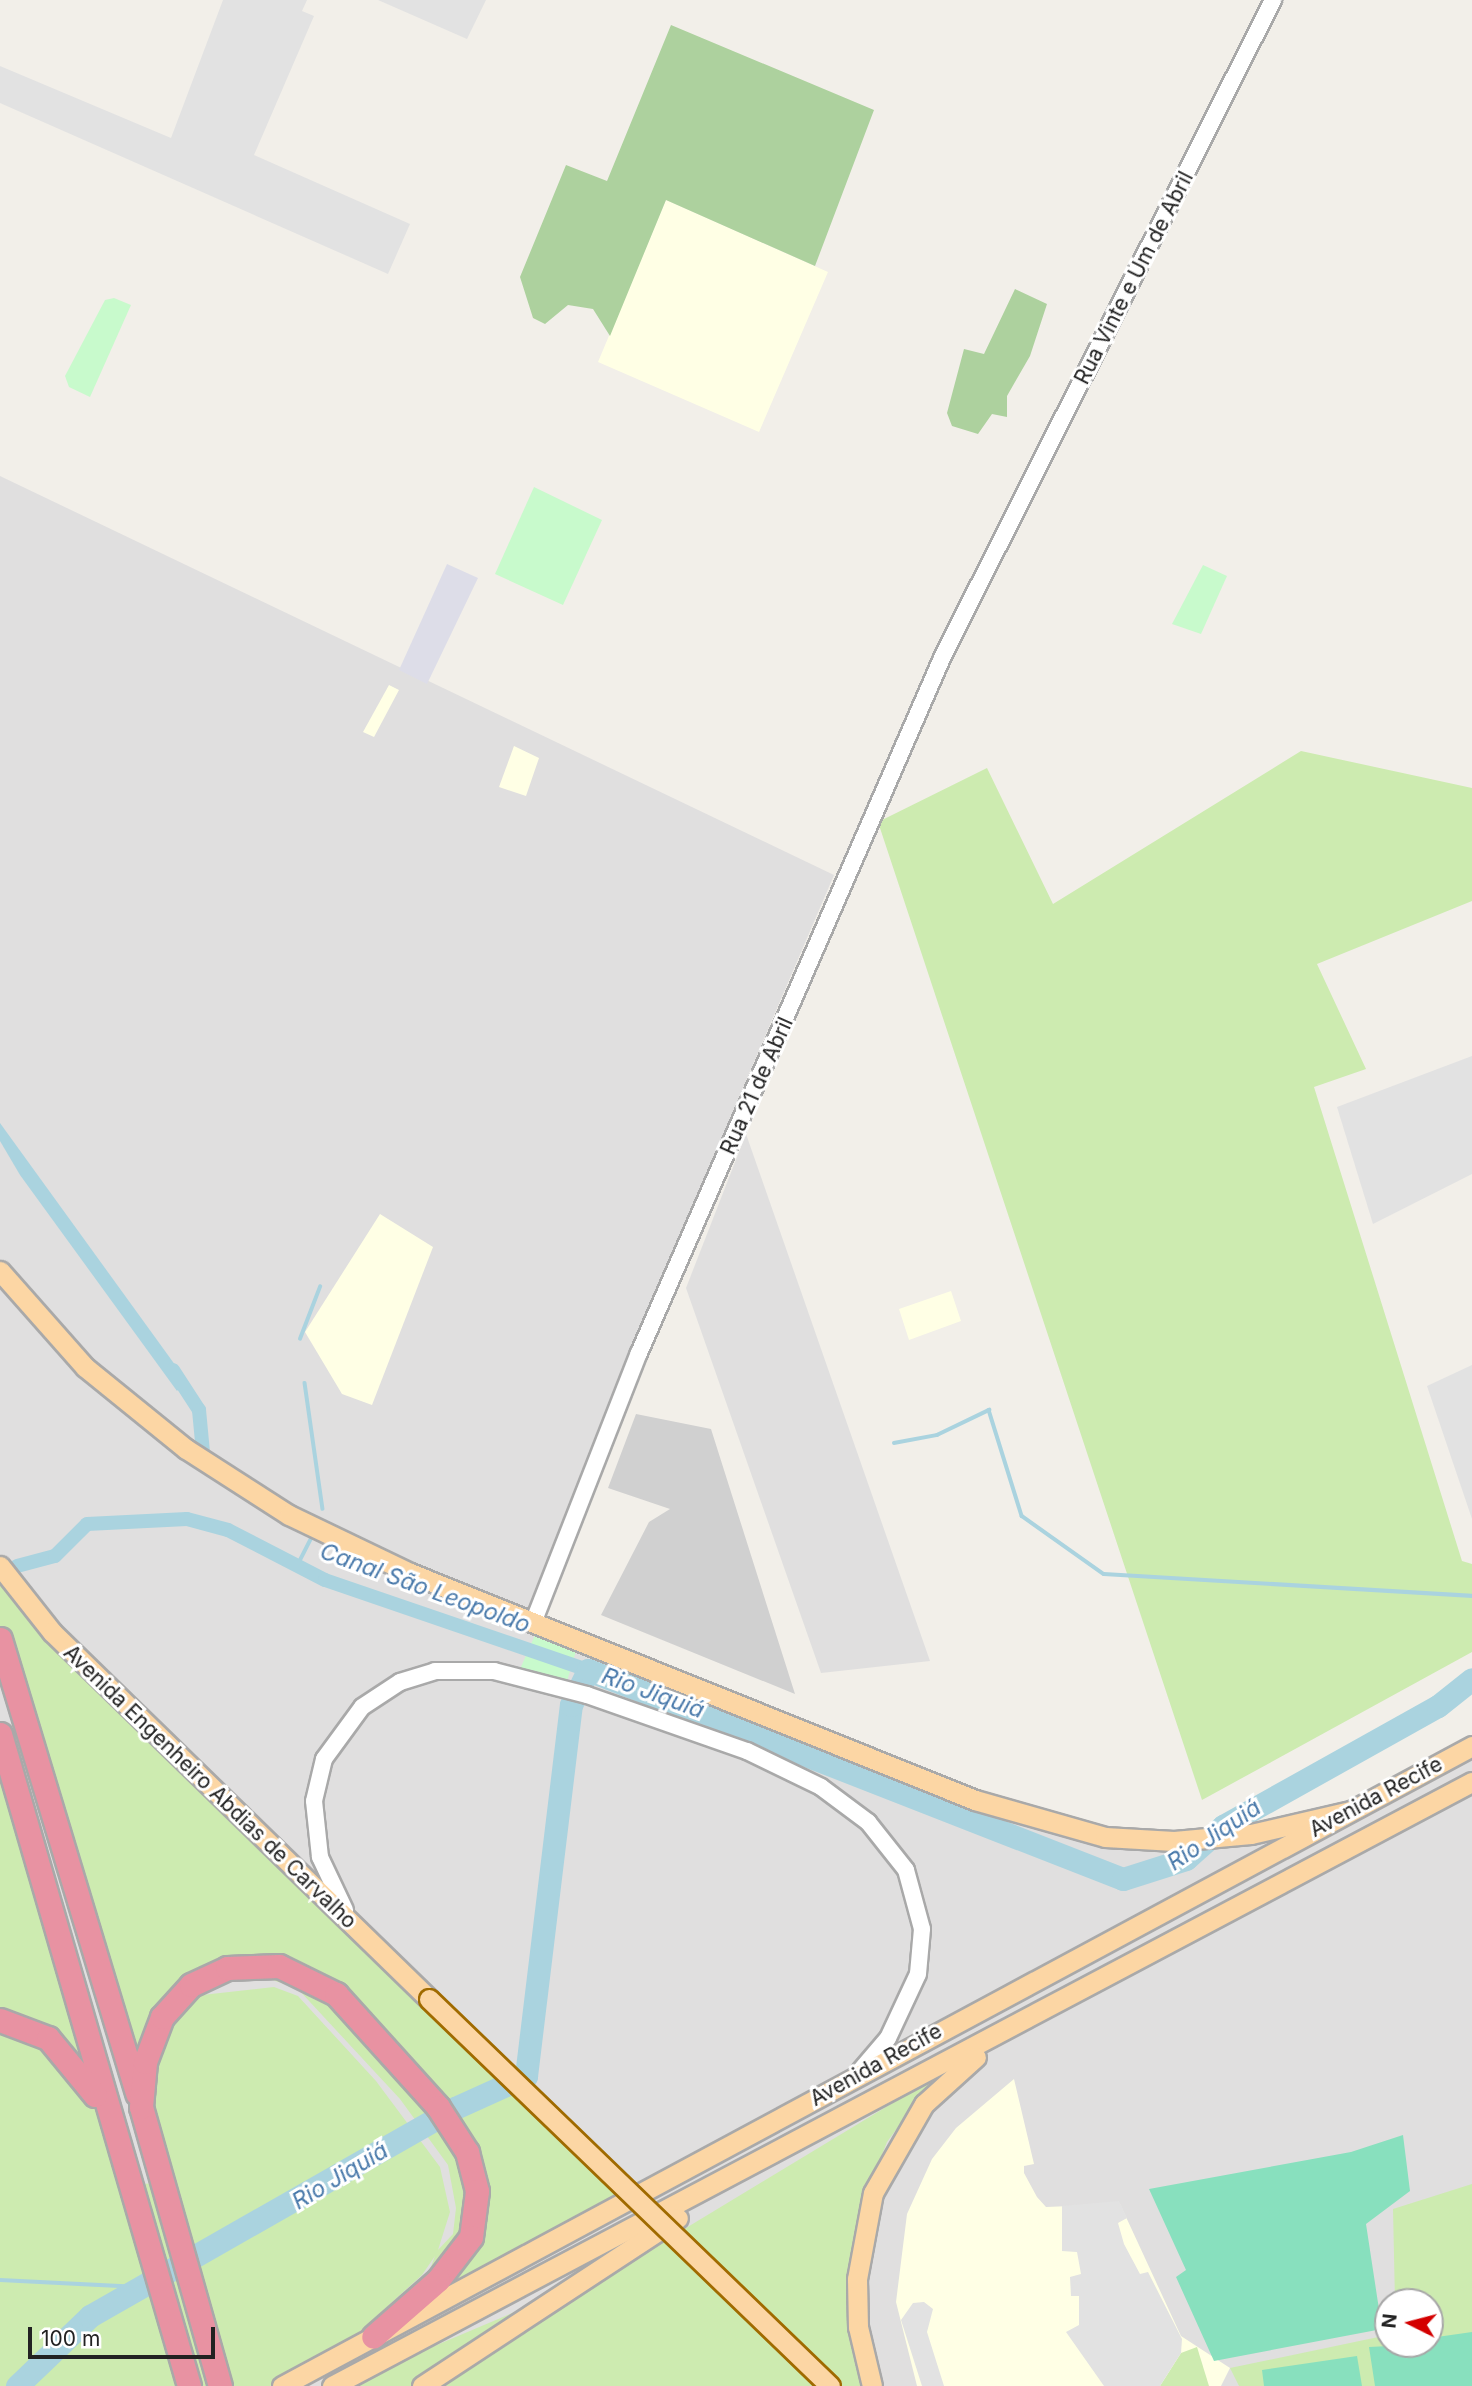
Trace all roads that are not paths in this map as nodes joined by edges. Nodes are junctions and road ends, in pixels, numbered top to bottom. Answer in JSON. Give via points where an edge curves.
{"nodes":[{"id":1,"x":1273,"y":0,"type":"edge"},
{"id":2,"x":993,"y":554,"type":"joint"},
{"id":3,"x":0,"y":1271,"type":"edge"},
{"id":4,"x":0,"y":1566,"type":"edge"},
{"id":5,"x":533,"y":1623,"type":"junction"},
{"id":6,"x":0,"y":1639,"type":"edge"},
{"id":7,"x":0,"y":1734,"type":"edge"},
{"id":8,"x":1472,"y":1746,"type":"edge"},
{"id":9,"x":1472,"y":1782,"type":"edge"},
{"id":10,"x":1350,"y":1811,"type":"junction"},
{"id":11,"x":358,"y":1932,"type":"junction"},
{"id":12,"x":0,"y":2020,"type":"edge"},
{"id":13,"x":1012,"y":2030,"type":"junction"},
{"id":14,"x":855,"y":2077,"type":"junction"},
{"id":15,"x":900,"y":2087,"type":"junction"},
{"id":16,"x":141,"y":2107,"type":"junction"},
{"id":17,"x":120,"y":2150,"type":"junction"},
{"id":18,"x":373,"y":2337,"type":"junction"},
{"id":19,"x":189,"y":2386,"type":"edge"},
{"id":20,"x":220,"y":2386,"type":"edge"},
{"id":21,"x":282,"y":2386,"type":"edge"},
{"id":22,"x":331,"y":2386,"type":"edge"},
{"id":23,"x":422,"y":2386,"type":"edge"},
{"id":24,"x":830,"y":2386,"type":"edge"},
{"id":25,"x":872,"y":2386,"type":"edge"}],
"edges":[{"from":1,"to":2,"type":"street","name":"Rua Vinte e Um de Abril"},
{"from":2,"to":5,"type":"street","name":"Rua 21 de Abril","via":[[895,761],[639,1353]]},
{"from":3,"to":5,"type":"main road","via":[[85,1367],[193,1454],[289,1515]]},
{"from":4,"to":11,"type":"main road","name":"Avenida Engenheiro Abdias de Carvalho","via":[[52,1632]]},
{"from":5,"to":10,"type":"main road","via":[[975,1800],[1094,1835],[1209,1840]]},
{"from":6,"to":16,"type":"highway"},
{"from":7,"to":17,"type":"highway"},
{"from":8,"to":10,"type":"main road","name":"Avenida Recife"},
{"from":9,"to":13,"type":"main road","name":"Avenida Recife"},
{"from":10,"to":14,"type":"main road","name":"Avenida Recife"},
{"from":11,"to":14,"type":"street","via":[[327,1879],[313,1815],[324,1759],[346,1723],[400,1682],[435,1671],[494,1671],[575,1692],[747,1751],[812,1783],[868,1822],[906,1870],[922,1929],[918,1974],[888,2038]]},
{"from":11,"to":24,"type":"main road","name":"Avenida Engenheiro Abdias de Carvalho","bridge":true},
{"from":12,"to":17,"type":"highway","via":[[36,2032],[66,2054],[92,2089]]},
{"from":13,"to":15,"type":"main road","name":"Avenida Recife"},
{"from":13,"to":25,"type":"main road","via":[[936,2091],[882,2167],[858,2268],[858,2328]]},
{"from":14,"to":18,"type":"main road","name":"Avenida Recife"},
{"from":15,"to":22,"type":"main road","name":"Avenida Recife"},
{"from":15,"to":23,"type":"main road","via":[[533,2307]]},
{"from":16,"to":18,"type":"highway","via":[[145,2062],[162,2017],[191,1985],[241,1965],[279,1966],[336,1994],[402,2064],[467,2152],[477,2191],[471,2237],[438,2280]]},
{"from":16,"to":20,"type":"highway"},
{"from":17,"to":19,"type":"highway"},
{"from":18,"to":21,"type":"main road","name":"Avenida Recife"}]}
